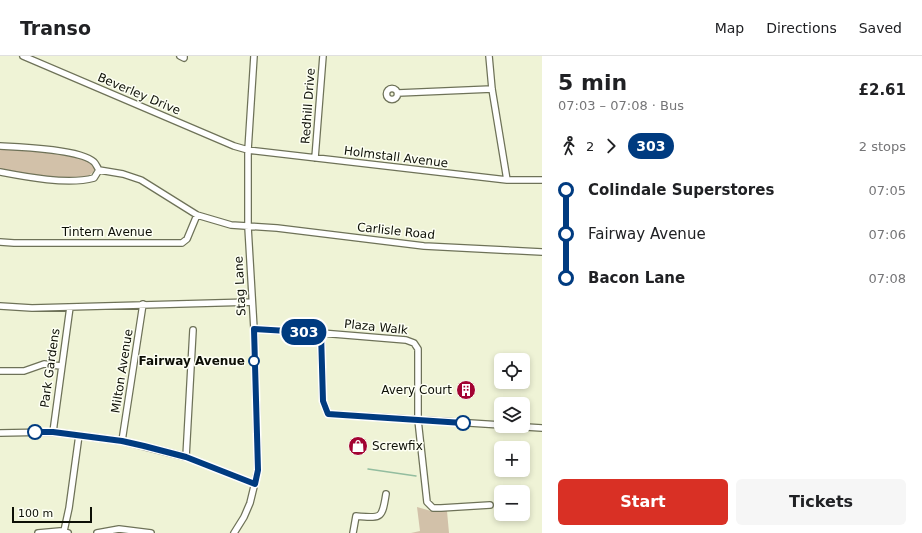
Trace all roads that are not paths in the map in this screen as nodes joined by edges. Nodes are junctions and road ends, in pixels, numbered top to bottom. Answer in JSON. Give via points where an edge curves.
{"nodes":[{"id":1,"x":23,"y":56,"type":"edge"},
{"id":2,"x":180,"y":56,"type":"edge"},
{"id":3,"x":184,"y":56,"type":"edge"},
{"id":4,"x":254,"y":56,"type":"edge"},
{"id":5,"x":323,"y":56,"type":"edge"},
{"id":6,"x":489,"y":56,"type":"edge"},
{"id":7,"x":492,"y":89,"type":"junction"},
{"id":8,"x":398,"y":94,"type":"dead end"},
{"id":9,"x":0,"y":146,"type":"edge"},
{"id":10,"x":248,"y":150,"type":"junction"},
{"id":11,"x":315,"y":158,"type":"junction"},
{"id":12,"x":99,"y":170,"type":"junction"},
{"id":13,"x":0,"y":172,"type":"edge"},
{"id":14,"x":507,"y":180,"type":"junction"},
{"id":15,"x":542,"y":180,"type":"edge"},
{"id":16,"x":197,"y":215,"type":"junction"},
{"id":17,"x":248,"y":227,"type":"junction"},
{"id":18,"x":0,"y":242,"type":"edge"},
{"id":19,"x":542,"y":252,"type":"edge"},
{"id":20,"x":252,"y":302,"type":"junction"},
{"id":21,"x":143,"y":304,"type":"junction"},
{"id":22,"x":0,"y":306,"type":"edge"},
{"id":23,"x":70,"y":307,"type":"junction"},
{"id":24,"x":254,"y":329,"type":"junction"},
{"id":25,"x":193,"y":330,"type":"dead end"},
{"id":26,"x":321,"y":333,"type":"junction"},
{"id":27,"x":61,"y":366,"type":"junction"},
{"id":28,"x":0,"y":371,"type":"edge"},
{"id":29,"x":418,"y":420,"type":"junction"},
{"id":30,"x":494,"y":425,"type":"edge"},
{"id":31,"x":530,"y":427,"type":"edge"},
{"id":32,"x":542,"y":428,"type":"edge"},
{"id":33,"x":53,"y":432,"type":"junction"},
{"id":34,"x":0,"y":433,"type":"edge"},
{"id":35,"x":79,"y":435,"type":"junction"},
{"id":36,"x":122,"y":441,"type":"junction"},
{"id":37,"x":186,"y":457,"type":"junction"},
{"id":38,"x":255,"y":484,"type":"junction"},
{"id":39,"x":386,"y":494,"type":"dead end"},
{"id":40,"x":490,"y":505,"type":"dead end"},
{"id":41,"x":66,"y":532,"type":"edge"},
{"id":42,"x":38,"y":533,"type":"edge"},
{"id":43,"x":97,"y":533,"type":"edge"},
{"id":44,"x":151,"y":533,"type":"edge"},
{"id":45,"x":234,"y":533,"type":"edge"},
{"id":46,"x":353,"y":533,"type":"edge"}],
"edges":[{"from":1,"to":10,"type":"street","name":"Beverley Drive"},
{"from":2,"to":3,"type":"street"},
{"from":4,"to":10,"type":"street","name":"Stag Lane"},
{"from":5,"to":11,"type":"street","name":"Redhill Drive"},
{"from":6,"to":7,"type":"street"},
{"from":7,"to":8,"type":"street"},
{"from":7,"to":14,"type":"street"},
{"from":9,"to":12,"type":"street","via":[[61,151],[82,156],[94,162]]},
{"from":10,"to":11,"type":"street","name":"Holmstall Avenue"},
{"from":10,"to":17,"type":"street","name":"Stag Lane"},
{"from":11,"to":14,"type":"street","name":"Holmstall Avenue"},
{"from":12,"to":13,"type":"street","via":[[94,178],[86,180],[53,180]]},
{"from":12,"to":16,"type":"street","name":"Carlisle Road","via":[[141,180]]},
{"from":14,"to":15,"type":"street","name":"Holmstall Avenue"},
{"from":16,"to":17,"type":"street","name":"Carlisle Road"},
{"from":16,"to":18,"type":"street","name":"Tintern Avenue","via":[[187,239],[182,243]]},
{"from":17,"to":19,"type":"street","name":"Carlisle Road","via":[[277,228],[424,246]]},
{"from":17,"to":20,"type":"street","name":"Stag Lane"},
{"from":20,"to":21,"type":"street"},
{"from":20,"to":24,"type":"street","name":"Stag Lane"},
{"from":21,"to":23,"type":"street"},
{"from":21,"to":36,"type":"street","name":"Milton Avenue"},
{"from":22,"to":23,"type":"street"},
{"from":23,"to":27,"type":"street","name":"Park Gardens"},
{"from":24,"to":26,"type":"street","name":"Plaza Walk"},
{"from":24,"to":38,"type":"street","name":"Stag Lane","via":[[258,470]]},
{"from":25,"to":37,"type":"street"},
{"from":26,"to":29,"type":"street","name":"Plaza Walk","via":[[406,340],[416,345]]},
{"from":26,"to":29,"type":"street","via":[[323,401],[328,414]]},
{"from":27,"to":28,"type":"street","via":[[44,364],[24,372]]},
{"from":27,"to":33,"type":"street","name":"Park Gardens"},
{"from":29,"to":30,"type":"street"},
{"from":29,"to":40,"type":"street","name":"Plaza Walk","via":[[426,502],[433,508]]},
{"from":31,"to":32,"type":"street"},
{"from":33,"to":34,"type":"street"},
{"from":33,"to":35,"type":"street"},
{"from":35,"to":36,"type":"street"},
{"from":35,"to":41,"type":"street"},
{"from":36,"to":37,"type":"street"},
{"from":37,"to":38,"type":"street"},
{"from":38,"to":45,"type":"street","name":"Stag Lane","via":[[250,503]]},
{"from":39,"to":46,"type":"street","via":[[383,512],[373,517],[356,516]]},
{"from":41,"to":42,"type":"street"},
{"from":43,"to":44,"type":"street","via":[[119,529]]}]}
